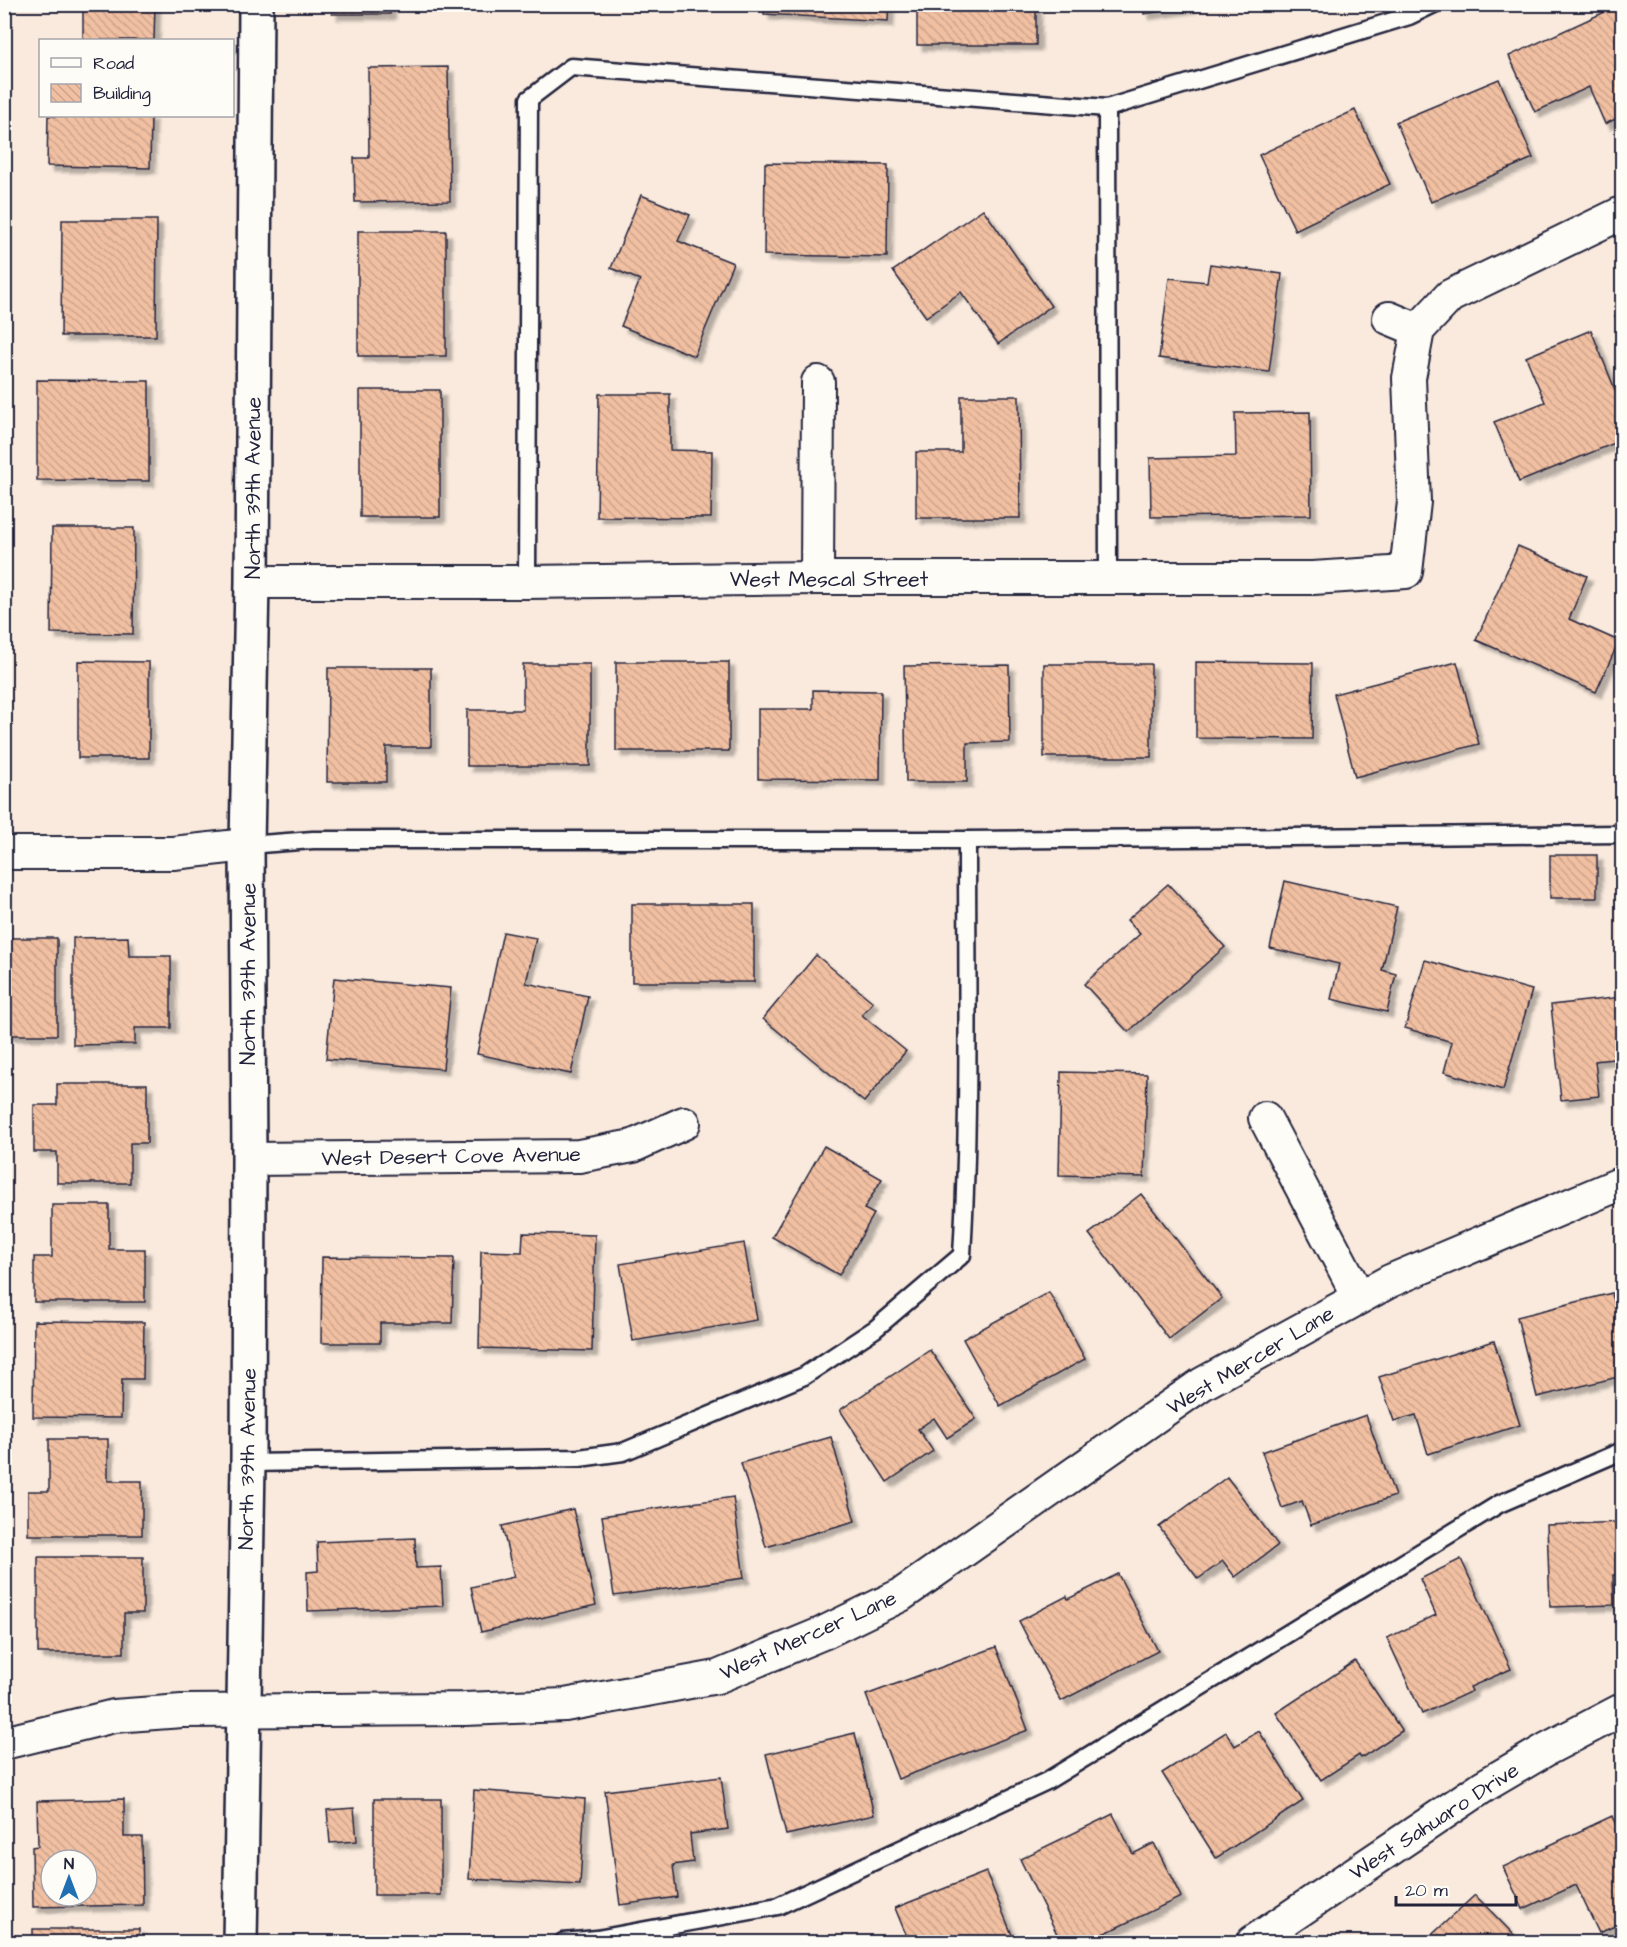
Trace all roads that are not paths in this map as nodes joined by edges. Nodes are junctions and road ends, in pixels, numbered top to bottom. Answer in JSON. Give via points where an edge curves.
{"nodes":[{"id":1,"x":256,"y":4,"type":"edge"},
{"id":2,"x":1434,"y":4,"type":"edge"},
{"id":3,"x":1107,"y":108,"type":"junction"},
{"id":4,"x":1623,"y":213,"type":"edge"},
{"id":5,"x":1389,"y":318,"type":"dead end"},
{"id":6,"x":1418,"y":330,"type":"junction"},
{"id":7,"x":819,"y":382,"type":"dead end"},
{"id":8,"x":817,"y":578,"type":"junction"},
{"id":9,"x":1108,"y":578,"type":"junction"},
{"id":10,"x":252,"y":582,"type":"junction"},
{"id":11,"x":527,"y":582,"type":"junction"},
{"id":12,"x":1623,"y":834,"type":"edge"},
{"id":13,"x":967,"y":840,"type":"junction"},
{"id":14,"x":247,"y":845,"type":"junction"},
{"id":15,"x":4,"y":853,"type":"edge"},
{"id":16,"x":1266,"y":1119,"type":"dead end"},
{"id":17,"x":684,"y":1123,"type":"dead end"},
{"id":18,"x":249,"y":1158,"type":"junction"},
{"id":19,"x":1623,"y":1183,"type":"edge"},
{"id":20,"x":1359,"y":1296,"type":"junction"},
{"id":21,"x":1623,"y":1451,"type":"edge"},
{"id":22,"x":248,"y":1463,"type":"junction"},
{"id":23,"x":244,"y":1710,"type":"junction"},
{"id":24,"x":1623,"y":1710,"type":"edge"},
{"id":25,"x":4,"y":1743,"type":"edge"},
{"id":26,"x":240,"y":1942,"type":"edge"},
{"id":27,"x":564,"y":1942,"type":"edge"},
{"id":28,"x":1253,"y":1942,"type":"edge"}],
"edges":[{"from":1,"to":10,"type":"street","name":"North 39th Avenue"},
{"from":2,"to":3,"type":"lane","via":[[1409,16]]},
{"from":3,"to":9,"type":"lane"},
{"from":3,"to":11,"type":"lane","via":[[571,67],[529,99]]},
{"from":4,"to":6,"type":"street","via":[[1450,296]]},
{"from":5,"to":6,"type":"street"},
{"from":6,"to":9,"type":"street","name":"West Mescal Street","via":[[1409,378],[1414,502],[1406,572],[1313,578]]},
{"from":7,"to":8,"type":"street"},
{"from":8,"to":9,"type":"street","name":"West Mescal Street"},
{"from":8,"to":11,"type":"street","name":"West Mescal Street"},
{"from":10,"to":11,"type":"street","name":"West Mescal Street"},
{"from":10,"to":14,"type":"street","name":"North 39th Avenue"},
{"from":12,"to":13,"type":"lane"},
{"from":13,"to":14,"type":"lane","via":[[314,840]]},
{"from":13,"to":22,"type":"lane","via":[[968,1098],[962,1254],[875,1329],[804,1376],[623,1452],[579,1458]]},
{"from":14,"to":15,"type":"street","via":[[173,853]]},
{"from":14,"to":18,"type":"street","name":"North 39th Avenue"},
{"from":16,"to":20,"type":"street","name":"West Mercer Lane"},
{"from":17,"to":18,"type":"street","name":"West Desert Cove Avenue","via":[[633,1146],[579,1156]]},
{"from":18,"to":22,"type":"street","name":"North 39th Avenue"},
{"from":19,"to":20,"type":"street","name":"West Mercer Lane"},
{"from":20,"to":23,"type":"street","name":"West Mercer Lane","via":[[1202,1384],[900,1595],[823,1633],[717,1677],[565,1705]]},
{"from":21,"to":27,"type":"lane","via":[[1499,1504],[1047,1781],[778,1906]]},
{"from":22,"to":23,"type":"street","name":"North 39th Avenue"},
{"from":23,"to":25,"type":"street","name":"West Mercer Lane","via":[[114,1716]]},
{"from":23,"to":26,"type":"street","name":"North 39th Avenue"},
{"from":24,"to":28,"type":"street","name":"West Sahuaro Drive","via":[[1484,1786]]}]}
